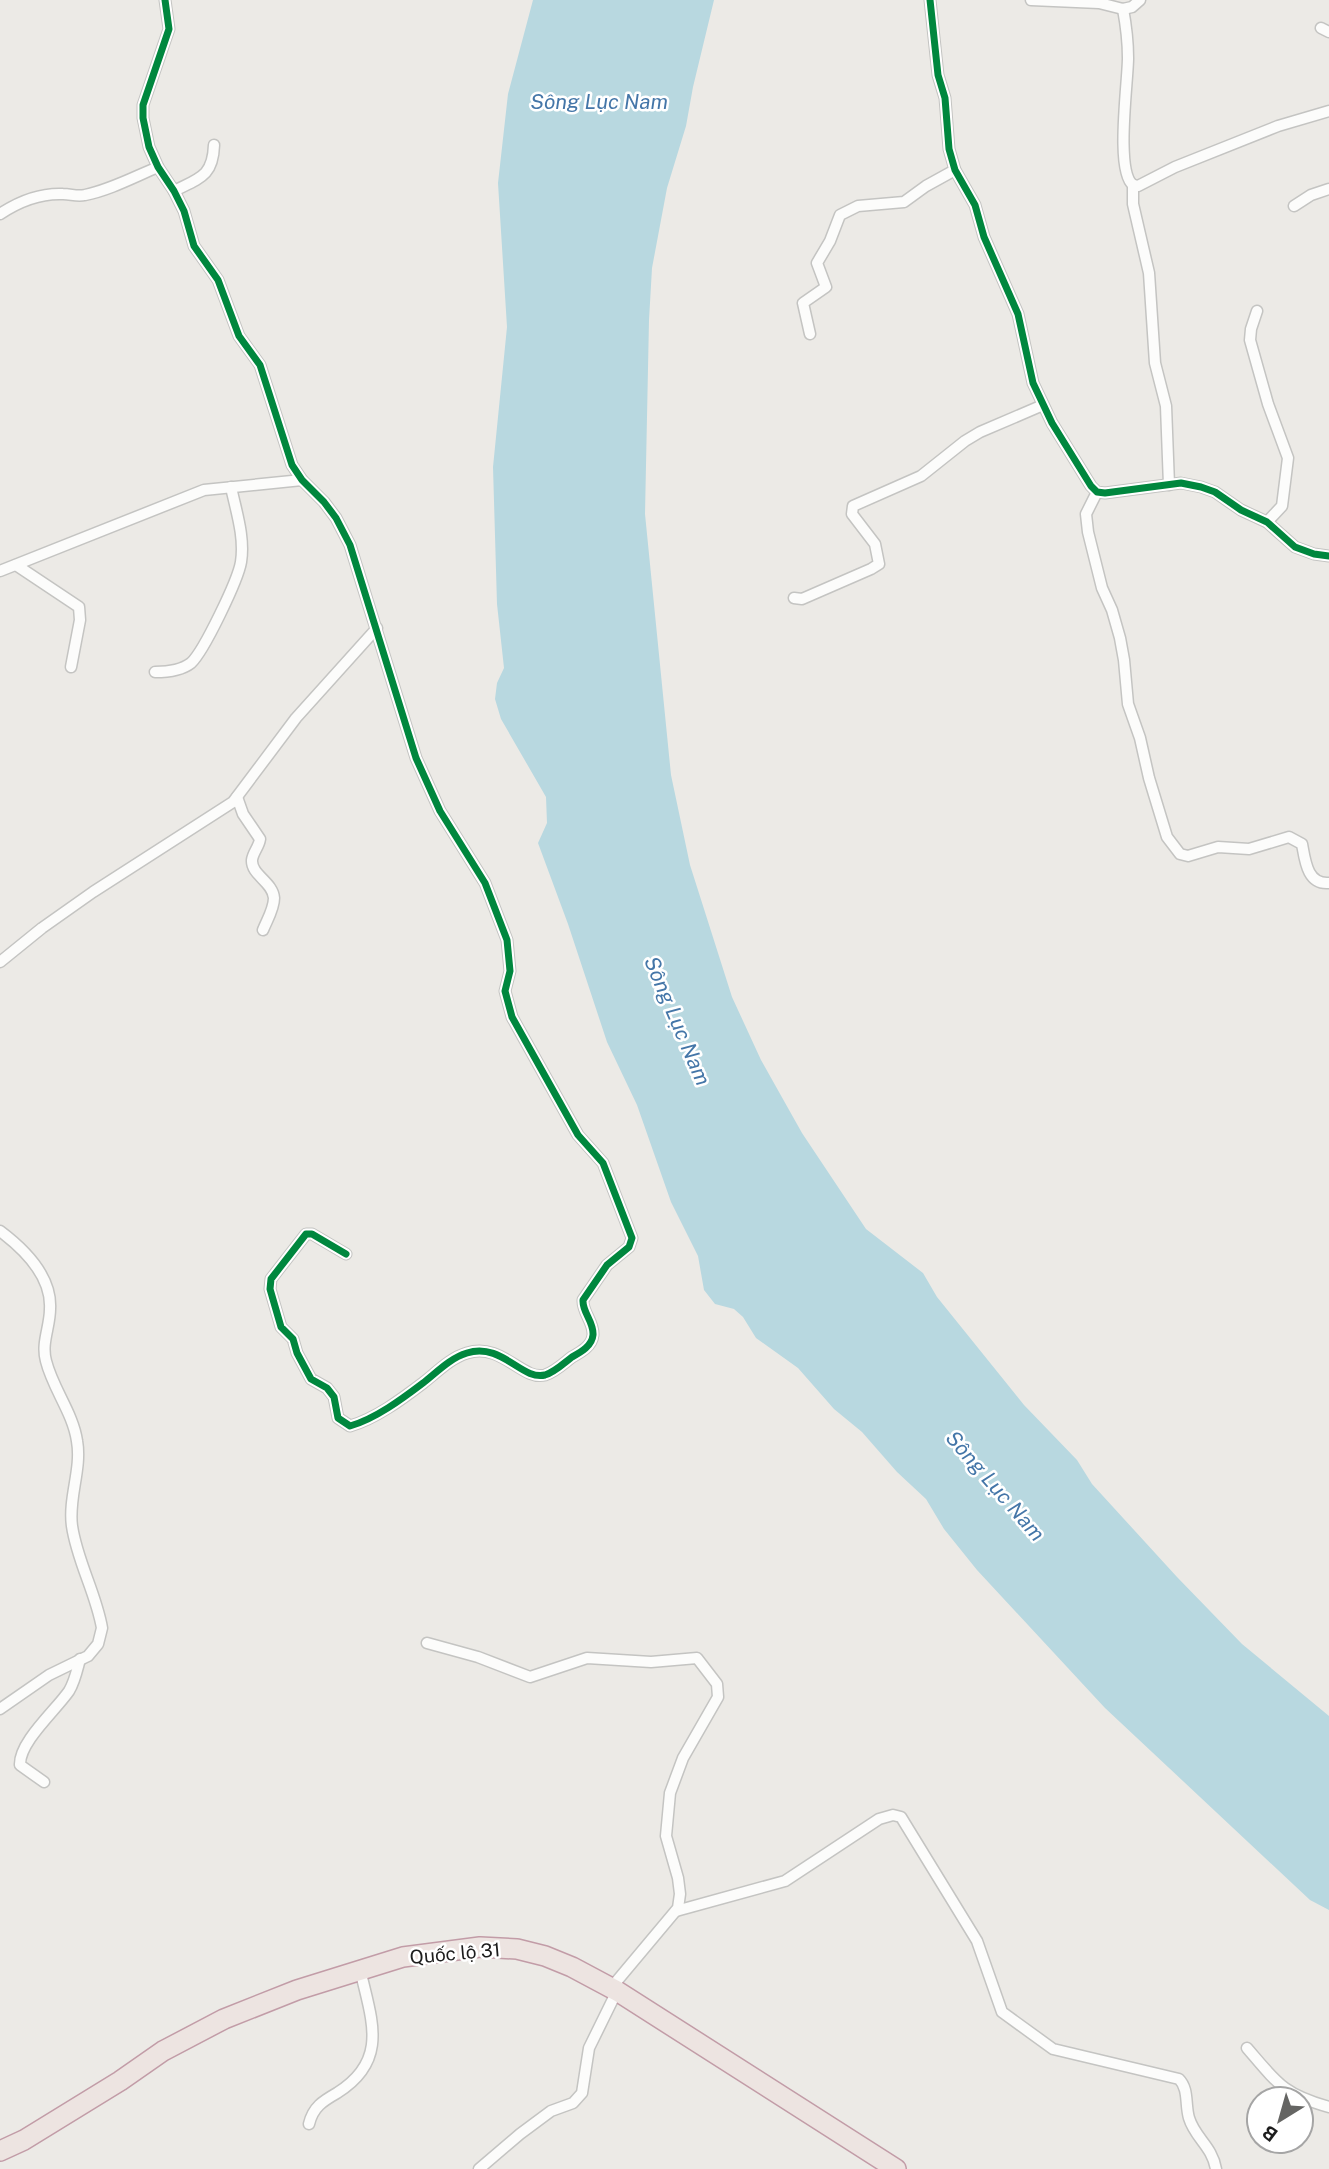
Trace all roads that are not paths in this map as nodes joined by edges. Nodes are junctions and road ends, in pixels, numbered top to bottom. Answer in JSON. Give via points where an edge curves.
{"nodes":[{"id":1,"x":164,"y":0,"type":"edge"},
{"id":2,"x":930,"y":0,"type":"edge"},
{"id":3,"x":1031,"y":0,"type":"edge"},
{"id":4,"x":1140,"y":0,"type":"edge"},
{"id":5,"x":1123,"y":9,"type":"junction"},
{"id":6,"x":1329,"y":111,"type":"edge"},
{"id":7,"x":214,"y":145,"type":"dead end"},
{"id":8,"x":158,"y":167,"type":"junction"},
{"id":9,"x":955,"y":170,"type":"junction"},
{"id":10,"x":1133,"y":185,"type":"junction"},
{"id":11,"x":1329,"y":189,"type":"edge"},
{"id":12,"x":174,"y":191,"type":"junction"},
{"id":13,"x":1294,"y":206,"type":"dead end"},
{"id":14,"x":0,"y":214,"type":"edge"},
{"id":15,"x":1257,"y":311,"type":"dead end"},
{"id":16,"x":810,"y":334,"type":"dead end"},
{"id":17,"x":1043,"y":405,"type":"junction"},
{"id":18,"x":302,"y":480,"type":"junction"},
{"id":19,"x":1169,"y":485,"type":"junction"},
{"id":20,"x":231,"y":487,"type":"junction"},
{"id":21,"x":1097,"y":492,"type":"junction"},
{"id":22,"x":1267,"y":522,"type":"junction"},
{"id":23,"x":1329,"y":556,"type":"edge"},
{"id":24,"x":16,"y":565,"type":"junction"},
{"id":25,"x":0,"y":571,"type":"edge"},
{"id":26,"x":794,"y":598,"type":"dead end"},
{"id":27,"x":377,"y":628,"type":"junction"},
{"id":28,"x":71,"y":667,"type":"dead end"},
{"id":29,"x":155,"y":672,"type":"dead end"},
{"id":30,"x":237,"y":797,"type":"junction"},
{"id":31,"x":1329,"y":883,"type":"edge"},
{"id":32,"x":263,"y":930,"type":"dead end"},
{"id":33,"x":0,"y":962,"type":"edge"},
{"id":34,"x":0,"y":1231,"type":"edge"},
{"id":35,"x":346,"y":1254,"type":"dead end"},
{"id":36,"x":427,"y":1643,"type":"dead end"},
{"id":37,"x":80,"y":1659,"type":"junction"},
{"id":38,"x":0,"y":1709,"type":"edge"},
{"id":39,"x":44,"y":1782,"type":"dead end"},
{"id":40,"x":676,"y":1911,"type":"junction"},
{"id":41,"x":360,"y":1969,"type":"junction"},
{"id":42,"x":614,"y":1990,"type":"junction"},
{"id":43,"x":1247,"y":2048,"type":"dead end"},
{"id":44,"x":1329,"y":2107,"type":"edge"},
{"id":45,"x":309,"y":2124,"type":"dead end"},
{"id":46,"x":0,"y":2151,"type":"edge"},
{"id":47,"x":885,"y":2166,"type":"edge"},
{"id":48,"x":479,"y":2169,"type":"edge"},
{"id":49,"x":1216,"y":2169,"type":"edge"}],
"edges":[{"from":1,"to":8,"type":"street","via":[[169,29],[142,118]]},
{"from":2,"to":9,"type":"street"},
{"from":3,"to":5,"type":"street","via":[[1099,3]]},
{"from":4,"to":5,"type":"street"},
{"from":5,"to":10,"type":"street","via":[[1128,57],[1123,153],[1125,173]]},
{"from":6,"to":10,"type":"street"},
{"from":7,"to":12,"type":"street","via":[[214,160],[204,176]]},
{"from":8,"to":12,"type":"street"},
{"from":8,"to":14,"type":"street","via":[[110,188],[77,197],[32,198]]},
{"from":9,"to":16,"type":"street","via":[[904,202],[858,206],[840,215],[817,263],[827,287],[803,303]]},
{"from":9,"to":17,"type":"street","via":[[975,205],[1018,314],[1033,383]]},
{"from":10,"to":19,"type":"street","via":[[1149,273],[1155,363],[1166,406]]},
{"from":11,"to":13,"type":"street"},
{"from":12,"to":18,"type":"street","via":[[194,246],[218,280],[239,336],[260,365],[292,465]]},
{"from":15,"to":22,"type":"street","via":[[1250,340],[1289,458],[1282,506]]},
{"from":17,"to":21,"type":"street"},
{"from":17,"to":26,"type":"street","via":[[965,441],[921,476],[853,506],[852,514],[875,544],[879,564],[802,599]]},
{"from":18,"to":20,"type":"street"},
{"from":18,"to":27,"type":"street","via":[[324,502],[346,537]]},
{"from":19,"to":21,"type":"street"},
{"from":19,"to":22,"type":"street","via":[[1208,489]]},
{"from":20,"to":24,"type":"street","via":[[188,495]]},
{"from":20,"to":29,"type":"street","via":[[242,552],[235,583],[193,661]]},
{"from":21,"to":31,"type":"street","via":[[1087,509],[1088,532],[1120,638],[1128,704],[1172,844],[1188,856],[1219,847],[1249,849],[1289,837],[1302,844],[1312,877]]},
{"from":22,"to":23,"type":"street","via":[[1295,547]]},
{"from":24,"to":25,"type":"street"},
{"from":24,"to":28,"type":"street","via":[[79,607]]},
{"from":27,"to":30,"type":"street","via":[[296,718]]},
{"from":27,"to":35,"type":"street","via":[[416,758],[440,811],[485,883],[507,940],[510,971],[505,991],[512,1017],[578,1135],[603,1163],[632,1242],[607,1265],[583,1300],[593,1333],[589,1345],[548,1374],[531,1374],[493,1353],[468,1352],[379,1412],[350,1426],[338,1418],[327,1388],[311,1379],[293,1339],[281,1327],[270,1289],[271,1279],[306,1234]]},
{"from":30,"to":32,"type":"street","via":[[260,839],[253,866],[274,897]]},
{"from":30,"to":33,"type":"street","via":[[93,892]]},
{"from":34,"to":37,"type":"street","via":[[32,1261],[48,1290],[45,1359],[78,1441],[72,1523],[102,1628],[95,1648]]},
{"from":36,"to":40,"type":"street","via":[[530,1677],[587,1658],[651,1662],[697,1658],[717,1684],[719,1697],[683,1758],[670,1793],[666,1836],[679,1887]]},
{"from":37,"to":38,"type":"street"},
{"from":37,"to":39,"type":"street","via":[[71,1689],[19,1761]]},
{"from":40,"to":42,"type":"street"},
{"from":40,"to":49,"type":"street","via":[[785,1881],[879,1819],[901,1817],[977,1941],[1002,2012],[1053,2049],[1179,2079],[1192,2124],[1211,2150]]},
{"from":41,"to":42,"type":"highway","name":"Quốc lộ 31","via":[[432,1952],[517,1949],[563,1963]]},
{"from":41,"to":45,"type":"street","via":[[373,2033],[371,2053],[355,2079],[313,2110]]},
{"from":41,"to":46,"type":"highway","name":"Quốc lộ 31","via":[[224,2018]]},
{"from":42,"to":47,"type":"highway","name":"Quốc lộ 31"},
{"from":42,"to":48,"type":"street","via":[[590,2048],[578,2099],[543,2117]]},
{"from":43,"to":44,"type":"street","via":[[1283,2089]]}]}
